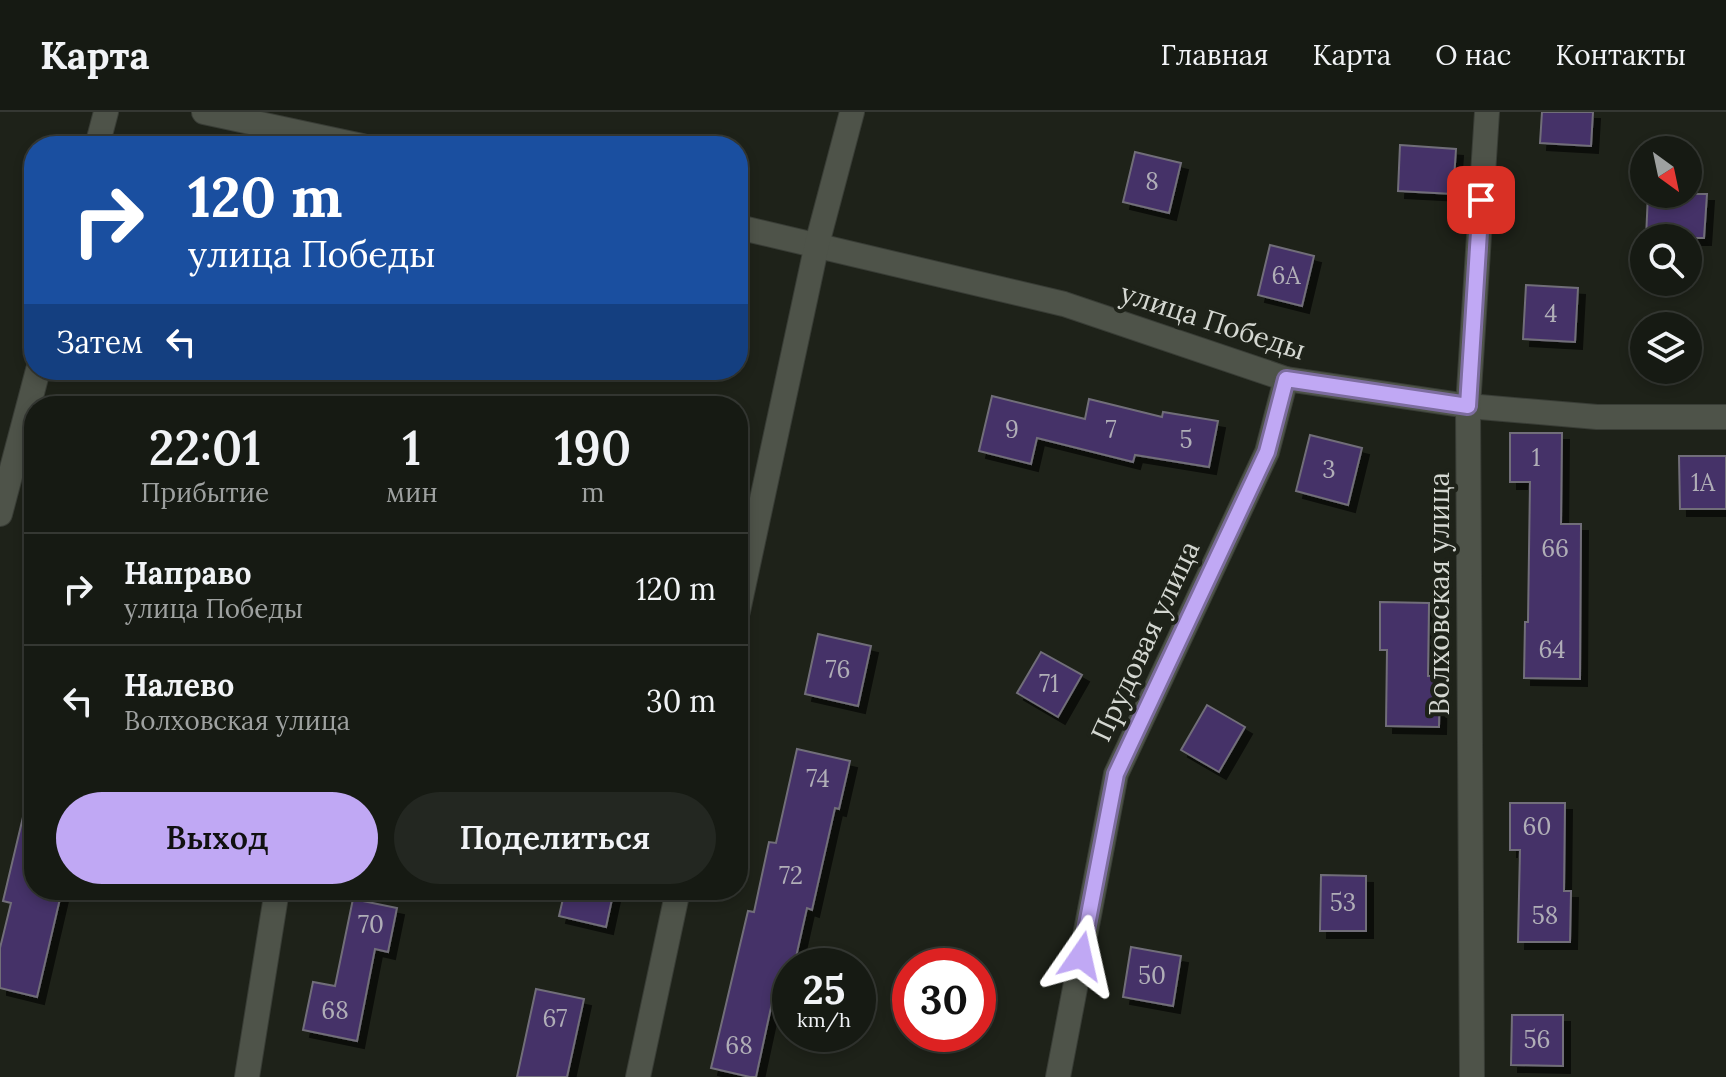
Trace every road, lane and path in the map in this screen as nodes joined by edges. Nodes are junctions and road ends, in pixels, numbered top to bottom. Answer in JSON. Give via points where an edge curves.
{"nodes":[{"id":1,"x":106,"y":112,"type":"edge"},
{"id":2,"x":204,"y":112,"type":"edge"},
{"id":3,"x":852,"y":112,"type":"edge"},
{"id":4,"x":1487,"y":112,"type":"edge"},
{"id":5,"x":100,"y":136,"type":"edge"},
{"id":6,"x":316,"y":136,"type":"edge"},
{"id":7,"x":748,"y":229,"type":"edge"},
{"id":8,"x":817,"y":244,"type":"junction"},
{"id":9,"x":1286,"y":379,"type":"junction"},
{"id":10,"x":1468,"y":406,"type":"junction"},
{"id":11,"x":1726,"y":417,"type":"edge"},
{"id":12,"x":24,"y":423,"type":"edge"},
{"id":13,"x":0,"y":514,"type":"edge"},
{"id":14,"x":748,"y":565,"type":"edge"},
{"id":15,"x":275,"y":900,"type":"edge"},
{"id":16,"x":676,"y":900,"type":"edge"},
{"id":17,"x":247,"y":1077,"type":"edge"},
{"id":18,"x":638,"y":1077,"type":"edge"},
{"id":19,"x":1058,"y":1077,"type":"edge"},
{"id":20,"x":1472,"y":1077,"type":"edge"}],
"edges":[{"from":1,"to":5,"type":"street"},
{"from":2,"to":6,"type":"street"},
{"from":3,"to":8,"type":"street"},
{"from":4,"to":10,"type":"street","name":"Волховская улица"},
{"from":7,"to":8,"type":"street","name":"улица Победы"},
{"from":8,"to":9,"type":"street","name":"улица Победы","via":[[1064,304]]},
{"from":8,"to":14,"type":"street"},
{"from":9,"to":10,"type":"street","name":"улица Победы"},
{"from":9,"to":19,"type":"street","name":"Прудовая улица","via":[[1267,452],[1116,774]]},
{"from":10,"to":11,"type":"street","name":"улица Победы","via":[[1597,417]]},
{"from":10,"to":20,"type":"street","name":"Волховская улица"},
{"from":12,"to":13,"type":"street"},
{"from":15,"to":17,"type":"street"},
{"from":16,"to":18,"type":"street"}]}
